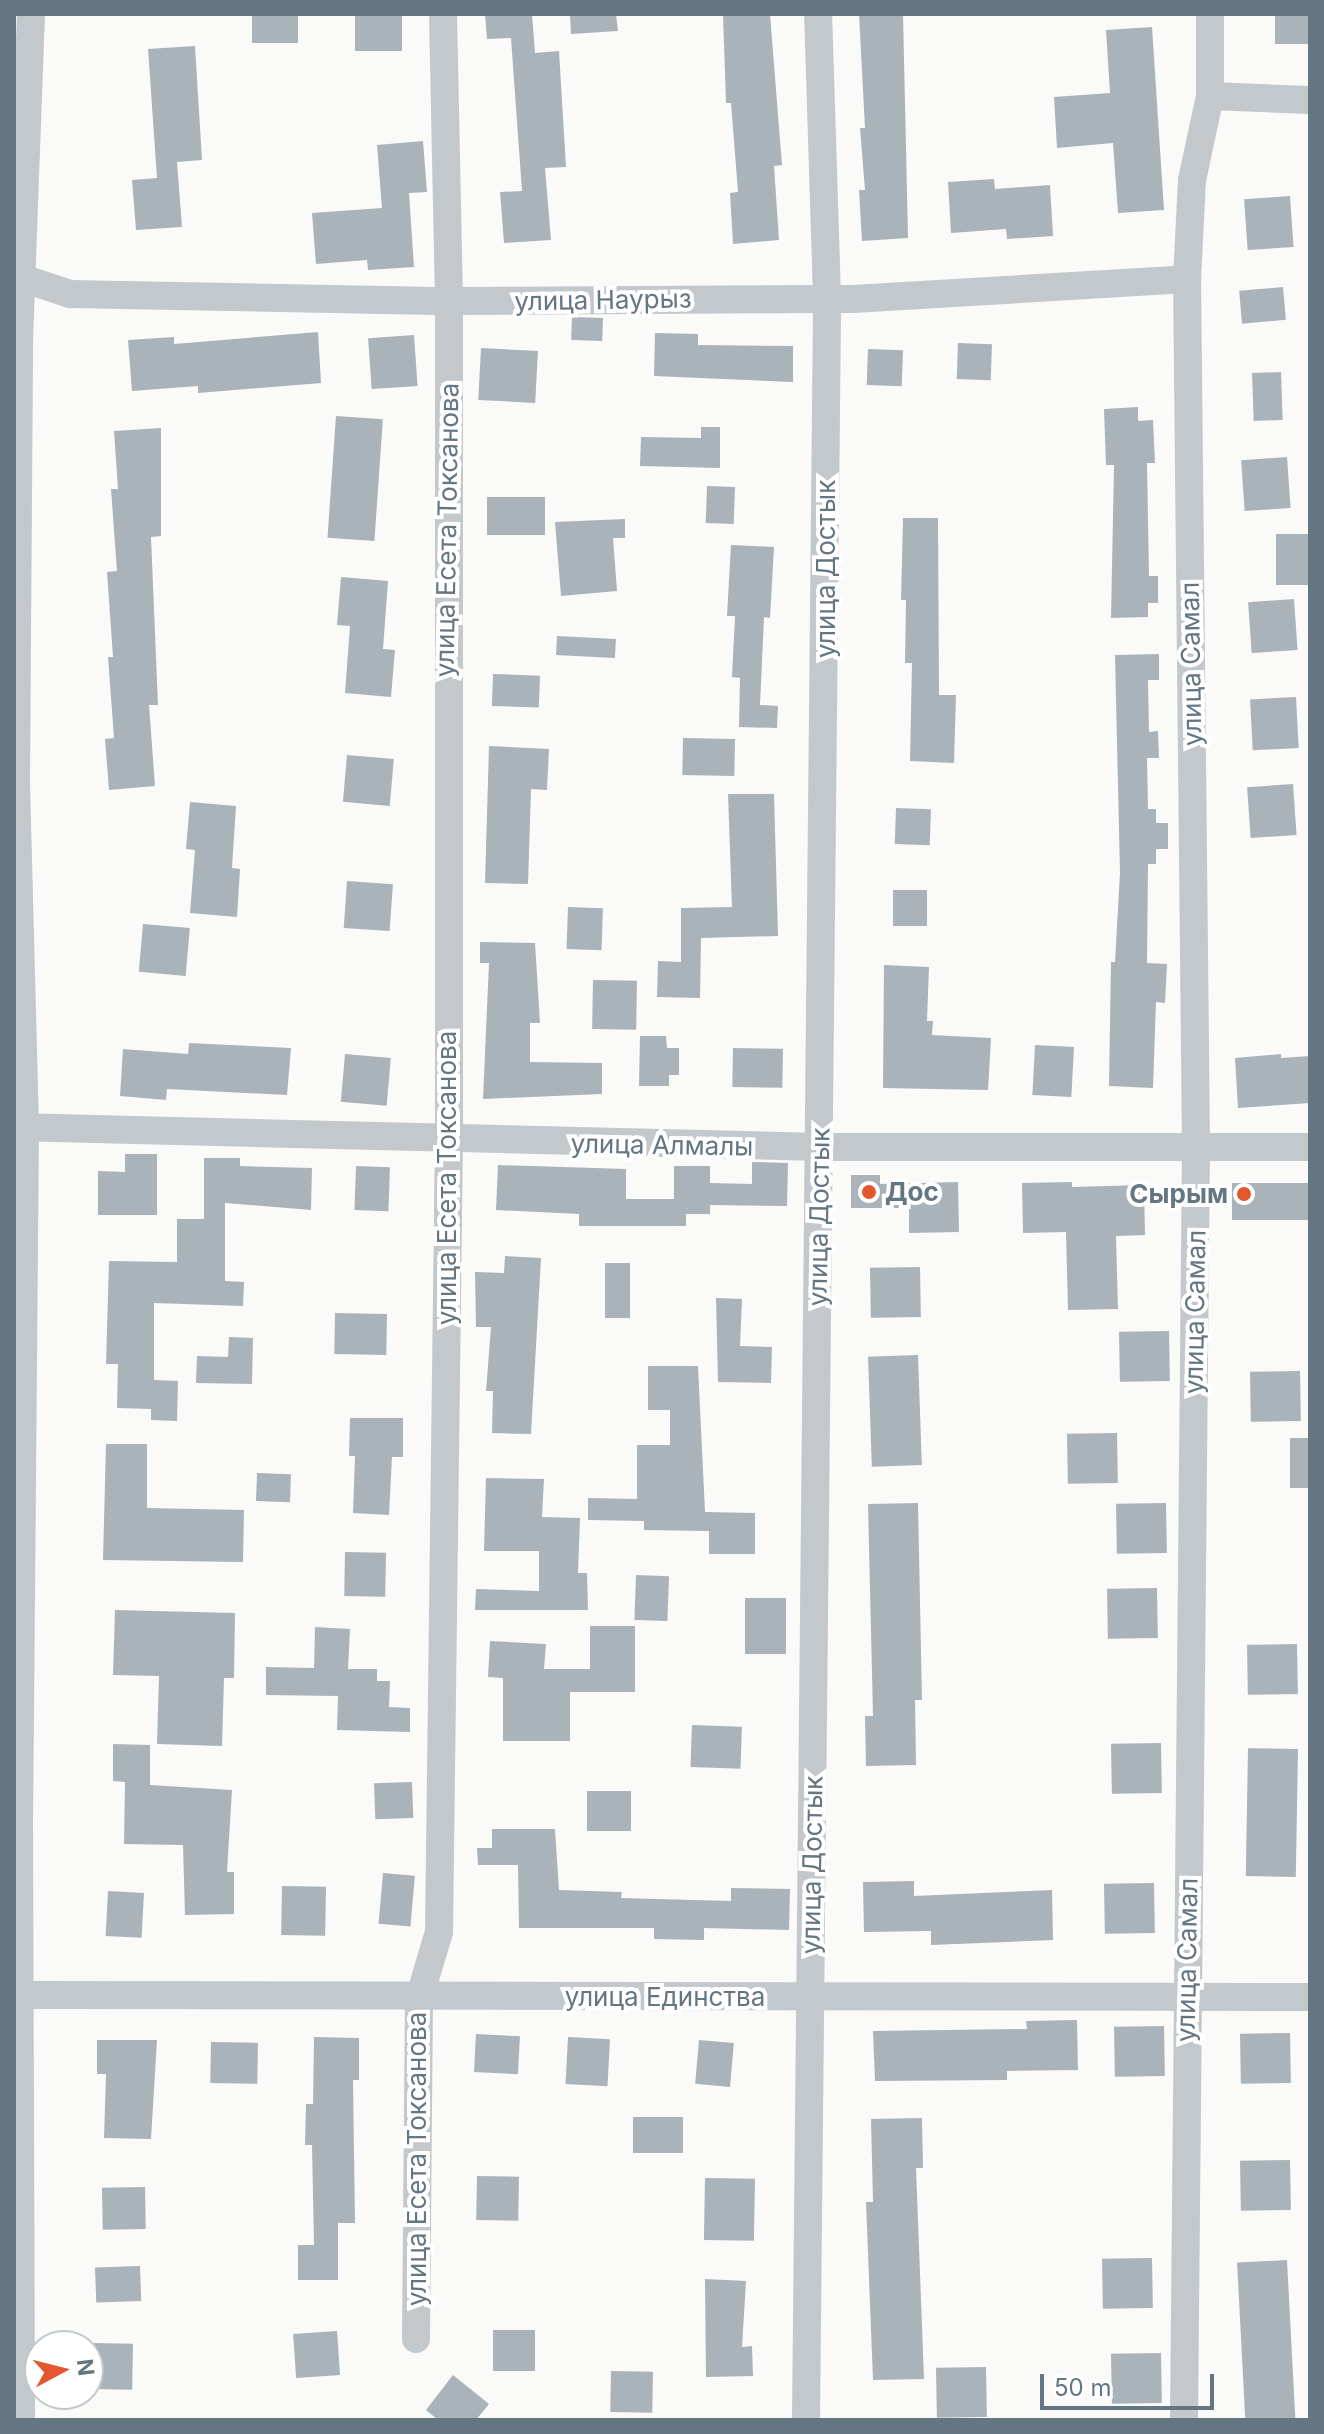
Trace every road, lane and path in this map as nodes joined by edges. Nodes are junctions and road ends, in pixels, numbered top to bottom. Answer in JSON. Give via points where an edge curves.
{"nodes":[{"id":1,"x":31,"y":14,"type":"edge"},
{"id":2,"x":443,"y":14,"type":"edge"},
{"id":3,"x":818,"y":14,"type":"edge"},
{"id":4,"x":1210,"y":14,"type":"edge"},
{"id":5,"x":1210,"y":96,"type":"junction"},
{"id":6,"x":1310,"y":100,"type":"edge"},
{"id":7,"x":22,"y":278,"type":"junction"},
{"id":8,"x":1187,"y":279,"type":"junction"},
{"id":9,"x":827,"y":297,"type":"junction"},
{"id":10,"x":449,"y":301,"type":"junction"},
{"id":11,"x":16,"y":342,"type":"edge"},
{"id":12,"x":15,"y":782,"type":"edge"},
{"id":13,"x":19,"y":1127,"type":"edge"},
{"id":14,"x":449,"y":1141,"type":"junction"},
{"id":15,"x":820,"y":1147,"type":"junction"},
{"id":16,"x":1196,"y":1147,"type":"junction"},
{"id":17,"x":1310,"y":1147,"type":"edge"},
{"id":18,"x":16,"y":1828,"type":"edge"},
{"id":19,"x":1187,"y":1994,"type":"junction"},
{"id":20,"x":21,"y":1995,"type":"junction"},
{"id":21,"x":810,"y":1996,"type":"junction"},
{"id":22,"x":1310,"y":1997,"type":"edge"},
{"id":23,"x":419,"y":1999,"type":"junction"},
{"id":24,"x":416,"y":2339,"type":"dead end"},
{"id":25,"x":21,"y":2420,"type":"edge"},
{"id":26,"x":806,"y":2420,"type":"edge"},
{"id":27,"x":1184,"y":2420,"type":"edge"}],
"edges":[{"from":1,"to":7,"type":"street"},
{"from":2,"to":10,"type":"street","name":"улица Есета Токсанова"},
{"from":3,"to":9,"type":"street","name":"улица Достык"},
{"from":4,"to":5,"type":"street","name":"улица Самал"},
{"from":5,"to":6,"type":"street"},
{"from":5,"to":8,"type":"street","name":"улица Самал","via":[[1192,180]]},
{"from":7,"to":10,"type":"street","name":"улица Наурыз","via":[[70,294]]},
{"from":7,"to":11,"type":"street"},
{"from":8,"to":9,"type":"street","name":"улица Наурыз"},
{"from":8,"to":16,"type":"street","name":"улица Самал"},
{"from":9,"to":10,"type":"street","name":"улица Наурыз"},
{"from":9,"to":15,"type":"street","name":"улица Достык"},
{"from":10,"to":14,"type":"street","name":"улица Есета Токсанова"},
{"from":11,"to":12,"type":"street"},
{"from":12,"to":13,"type":"street"},
{"from":13,"to":14,"type":"street","name":"улица Алмалы"},
{"from":13,"to":18,"type":"street"},
{"from":14,"to":15,"type":"street","name":"улица Алмалы"},
{"from":14,"to":23,"type":"street","name":"улица Есета Токсанова","via":[[439,1932]]},
{"from":15,"to":16,"type":"street","name":"улица Алмалы"},
{"from":15,"to":21,"type":"street","name":"улица Достык"},
{"from":16,"to":17,"type":"street","name":"улица Алмалы"},
{"from":16,"to":19,"type":"street","name":"улица Самал"},
{"from":18,"to":20,"type":"street"},
{"from":19,"to":21,"type":"street","name":"улица Единства"},
{"from":19,"to":22,"type":"street","name":"улица Единства"},
{"from":19,"to":27,"type":"street","name":"улица Самал"},
{"from":20,"to":23,"type":"street","name":"улица Единства"},
{"from":20,"to":25,"type":"street"},
{"from":21,"to":23,"type":"street","name":"улица Единства"},
{"from":21,"to":26,"type":"street","name":"улица Достык"},
{"from":23,"to":24,"type":"street","name":"улица Есета Токсанова"}]}
